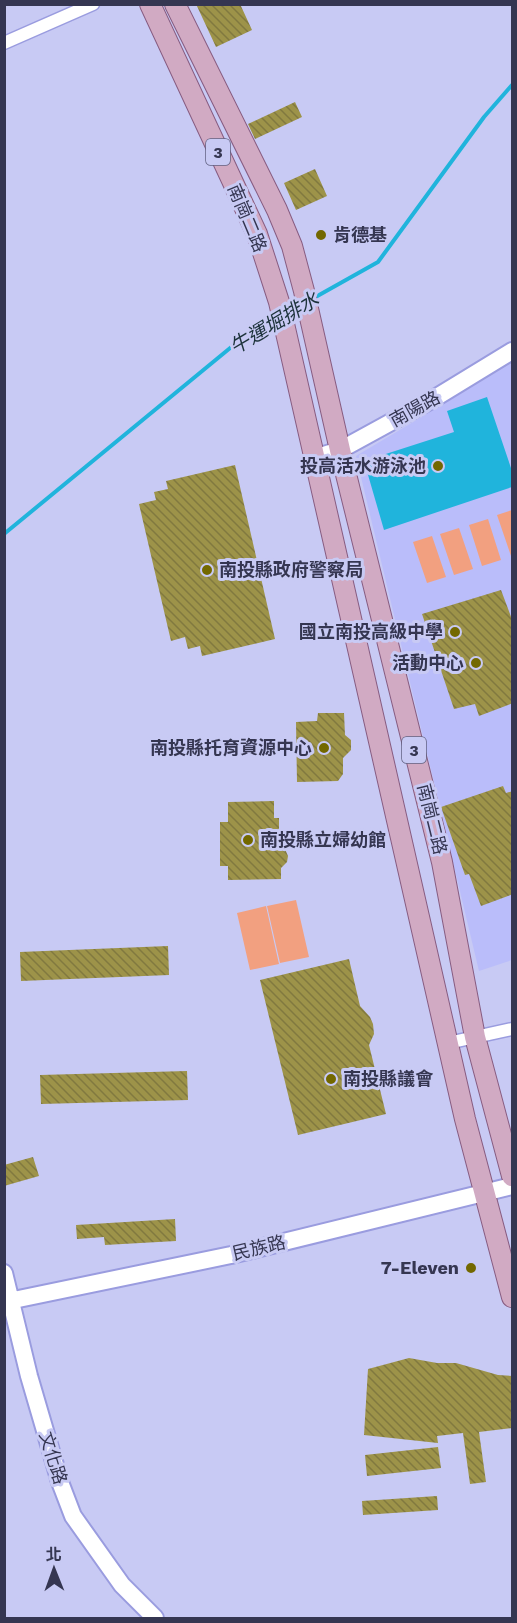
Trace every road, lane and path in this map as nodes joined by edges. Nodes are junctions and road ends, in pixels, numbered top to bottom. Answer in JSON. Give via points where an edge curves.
{"nodes":[{"id":1,"x":93,"y":4,"type":"edge"},
{"id":2,"x":150,"y":4,"type":"edge"},
{"id":3,"x":175,"y":4,"type":"edge"},
{"id":4,"x":4,"y":43,"type":"edge"},
{"id":5,"x":513,"y":351,"type":"edge"},
{"id":6,"x":340,"y":450,"type":"junction"},
{"id":7,"x":314,"y":458,"type":"junction"},
{"id":8,"x":513,"y":1029,"type":"edge"},
{"id":9,"x":475,"y":1037,"type":"junction"},
{"id":10,"x":448,"y":1043,"type":"junction"},
{"id":11,"x":513,"y":1176,"type":"edge"},
{"id":12,"x":513,"y":1186,"type":"edge"},
{"id":13,"x":483,"y":1192,"type":"junction"},
{"id":14,"x":4,"y":1273,"type":"edge"},
{"id":15,"x":513,"y":1298,"type":"edge"},
{"id":16,"x":8,"y":1301,"type":"edge"},
{"id":17,"x":154,"y":1618,"type":"edge"}],
"edges":[{"from":1,"to":4,"type":"street"},
{"from":2,"to":7,"type":"main road","name":"南崗二路","number":"3","via":[[256,234],[279,302]]},
{"from":3,"to":6,"type":"main road","name":"南崗二路","number":"3","via":[[292,246]]},
{"from":5,"to":6,"type":"street","name":"南陽路"},
{"from":6,"to":7,"type":"street","name":"南陽路"},
{"from":6,"to":9,"type":"main road","name":"南崗二路","number":"3","via":[[442,862]]},
{"from":7,"to":10,"type":"main road","name":"南崗二路","number":"3"},
{"from":8,"to":9,"type":"street"},
{"from":9,"to":10,"type":"street"},
{"from":9,"to":11,"type":"main road","name":"南崗二路","number":"3"},
{"from":10,"to":13,"type":"main road","name":"南崗二路","number":"3"},
{"from":12,"to":13,"type":"street","name":"民族路"},
{"from":13,"to":15,"type":"main road","number":"3"},
{"from":13,"to":16,"type":"street","name":"民族路","via":[[242,1252]]},
{"from":14,"to":16,"type":"street","name":"文化路"},
{"from":16,"to":17,"type":"street","name":"文化路","via":[[73,1516],[122,1585]]}]}
